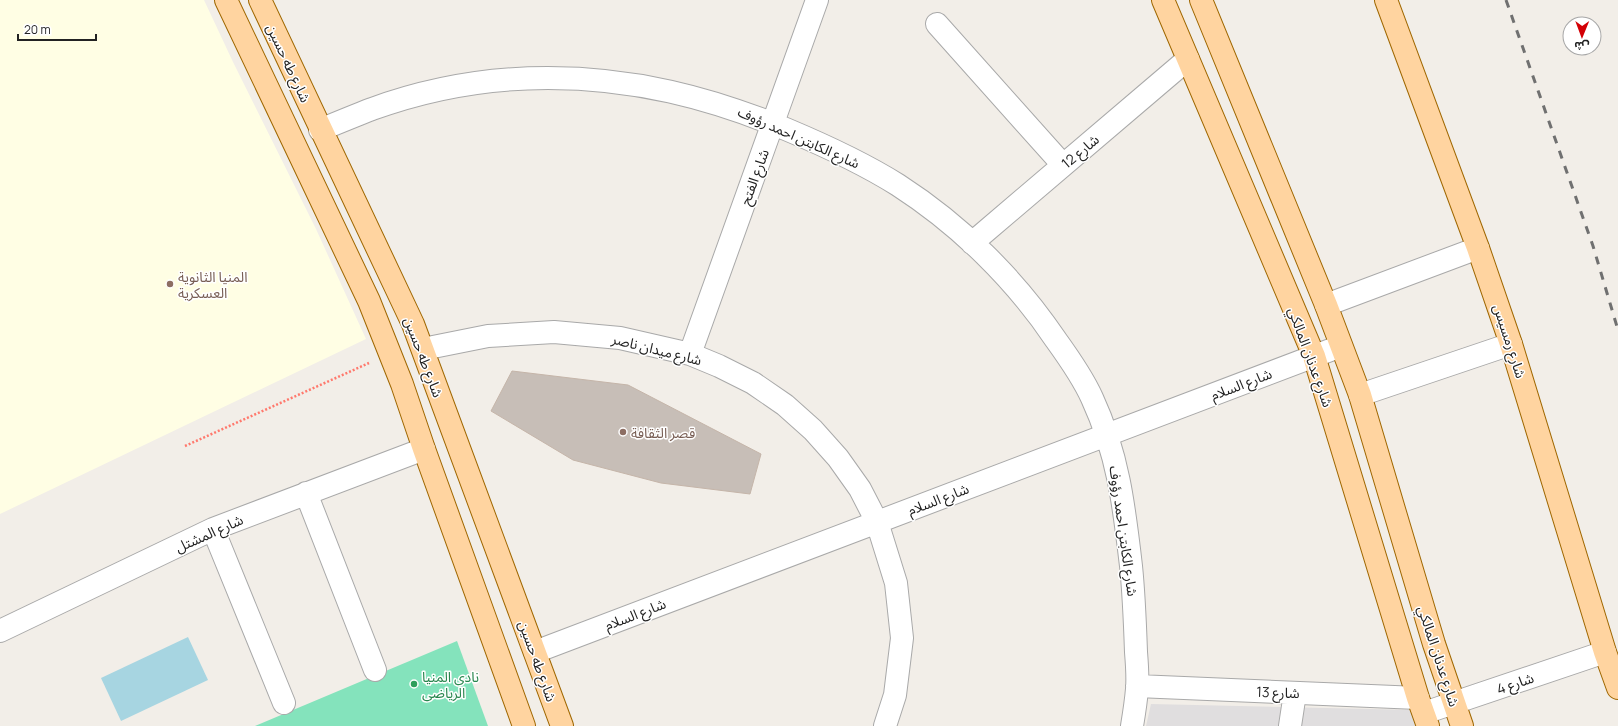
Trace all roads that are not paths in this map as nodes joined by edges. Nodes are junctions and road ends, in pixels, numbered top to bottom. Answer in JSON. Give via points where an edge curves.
{"nodes":[{"id":1,"x":226,"y":0,"type":"edge"},
{"id":2,"x":260,"y":0,"type":"edge"},
{"id":3,"x":817,"y":0,"type":"edge"},
{"id":4,"x":1163,"y":0,"type":"edge"},
{"id":5,"x":1201,"y":0,"type":"edge"},
{"id":6,"x":1386,"y":0,"type":"edge"},
{"id":7,"x":937,"y":24,"type":"dead end"},
{"id":8,"x":1188,"y":59,"type":"junction"},
{"id":9,"x":773,"y":123,"type":"junction"},
{"id":10,"x":320,"y":130,"type":"junction"},
{"id":11,"x":1063,"y":165,"type":"junction"},
{"id":12,"x":972,"y":243,"type":"junction"},
{"id":13,"x":1478,"y":248,"type":"junction"},
{"id":14,"x":1326,"y":306,"type":"junction"},
{"id":15,"x":1511,"y":344,"type":"junction"},
{"id":16,"x":1341,"y":346,"type":"junction"},
{"id":17,"x":423,"y":349,"type":"junction"},
{"id":18,"x":690,"y":354,"type":"junction"},
{"id":19,"x":1314,"y":356,"type":"junction"},
{"id":20,"x":1360,"y":395,"type":"junction"},
{"id":21,"x":1108,"y":434,"type":"junction"},
{"id":22,"x":455,"y":439,"type":"junction"},
{"id":23,"x":424,"y":449,"type":"junction"},
{"id":24,"x":306,"y":493,"type":"junction"},
{"id":25,"x":877,"y":522,"type":"junction"},
{"id":26,"x":213,"y":529,"type":"junction"},
{"id":27,"x":0,"y":631,"type":"edge"},
{"id":28,"x":535,"y":652,"type":"junction"},
{"id":29,"x":1606,"y":652,"type":"junction"},
{"id":30,"x":375,"y":670,"type":"dead end"},
{"id":31,"x":1138,"y":686,"type":"junction"},
{"id":32,"x":1618,"y":688,"type":"edge"},
{"id":33,"x":1295,"y":693,"type":"junction"},
{"id":34,"x":284,"y":703,"type":"dead end"},
{"id":35,"x":1454,"y":703,"type":"junction"},
{"id":36,"x":1424,"y":712,"type":"edge"},
{"id":37,"x":524,"y":726,"type":"edge"},
{"id":38,"x":562,"y":726,"type":"edge"},
{"id":39,"x":885,"y":726,"type":"edge"},
{"id":40,"x":1132,"y":726,"type":"edge"},
{"id":41,"x":1290,"y":726,"type":"edge"},
{"id":42,"x":1462,"y":726,"type":"edge"}],
"edges":[{"from":1,"to":23,"type":"main road","via":[[369,301]]},
{"from":2,"to":10,"type":"main road","name":"شارع طه حسين"},
{"from":3,"to":9,"type":"street","name":"شارع الفتح"},
{"from":4,"to":8,"type":"main road","name":"شارع عدنان المالكي"},
{"from":5,"to":14,"type":"main road","name":"شارع عدنان المالكي"},
{"from":6,"to":13,"type":"main road","name":"شارع رمسيس"},
{"from":7,"to":11,"type":"street"},
{"from":8,"to":11,"type":"street","name":"شارع 12"},
{"from":8,"to":19,"type":"main road","name":"شارع عدنان المالكي"},
{"from":9,"to":10,"type":"street","name":"شارع الكابتن احمد رؤوف","via":[[719,103],[663,89],[605,80],[546,78],[488,82],[430,92],[374,108]]},
{"from":9,"to":12,"type":"street","name":"شارع الكابتن احمد رؤوف","via":[[859,162],[899,186],[936,212]]},
{"from":9,"to":18,"type":"street","name":"شارع الفتح"},
{"from":10,"to":17,"type":"main road","name":"شارع طه حسين"},
{"from":11,"to":12,"type":"street","name":"شارع 12"},
{"from":12,"to":21,"type":"street","name":"شارع الكابتن احمد رؤوف","via":[[1006,276],[1038,314],[1091,394]]},
{"from":13,"to":14,"type":"street"},
{"from":13,"to":15,"type":"main road","name":"شارع رمسيس"},
{"from":14,"to":16,"type":"main road","name":"شارع عدنان المالكي"},
{"from":15,"to":20,"type":"street"},
{"from":15,"to":29,"type":"main road","name":"شارع رمسيس"},
{"from":16,"to":19,"type":"street","name":"شارع السلام"},
{"from":16,"to":20,"type":"main road","name":"شارع عدنان المالكي"},
{"from":17,"to":18,"type":"street","name":"شارع ميدان ناصر","via":[[488,336],[554,332],[620,338]]},
{"from":17,"to":22,"type":"main road","name":"شارع طه حسين"},
{"from":18,"to":25,"type":"street","name":"شارع ميدان ناصر","via":[[753,383],[785,405],[813,430],[843,464],[860,489]]},
{"from":19,"to":21,"type":"street","name":"شارع السلام"},
{"from":19,"to":36,"type":"main road","name":"شارع عدنان المالكي"},
{"from":20,"to":35,"type":"main road","name":"شارع عدنان المالكي"},
{"from":21,"to":25,"type":"street","name":"شارع السلام"},
{"from":21,"to":31,"type":"street","name":"شارع الكابتن احمد رؤوف","via":[[1126,519],[1134,602]]},
{"from":22,"to":23,"type":"main road"},
{"from":22,"to":28,"type":"main road","name":"شارع طه حسين"},
{"from":23,"to":24,"type":"street","name":"شارع المشتل"},
{"from":23,"to":37,"type":"main road"},
{"from":24,"to":26,"type":"street","name":"شارع المشتل"},
{"from":24,"to":30,"type":"street"},
{"from":25,"to":28,"type":"street","name":"شارع السلام"},
{"from":25,"to":39,"type":"street","name":"شارع ميدان ناصر","via":[[896,583],[902,638],[895,695]]},
{"from":26,"to":27,"type":"street","name":"شارع المشتل"},
{"from":26,"to":34,"type":"street"},
{"from":28,"to":38,"type":"main road","name":"شارع طه حسين"},
{"from":29,"to":32,"type":"main road","name":"شارع رمسيس"},
{"from":29,"to":35,"type":"street","name":"شارع 4"},
{"from":31,"to":33,"type":"street","name":"شارع 13"},
{"from":31,"to":40,"type":"street","name":"شارع الكابتن احمد رؤوف"},
{"from":33,"to":36,"type":"street","name":"شارع 13"},
{"from":33,"to":41,"type":"street"},
{"from":35,"to":36,"type":"street","name":"شارع 4"},
{"from":35,"to":42,"type":"main road","name":"شارع عدنان المالكي"}]}
